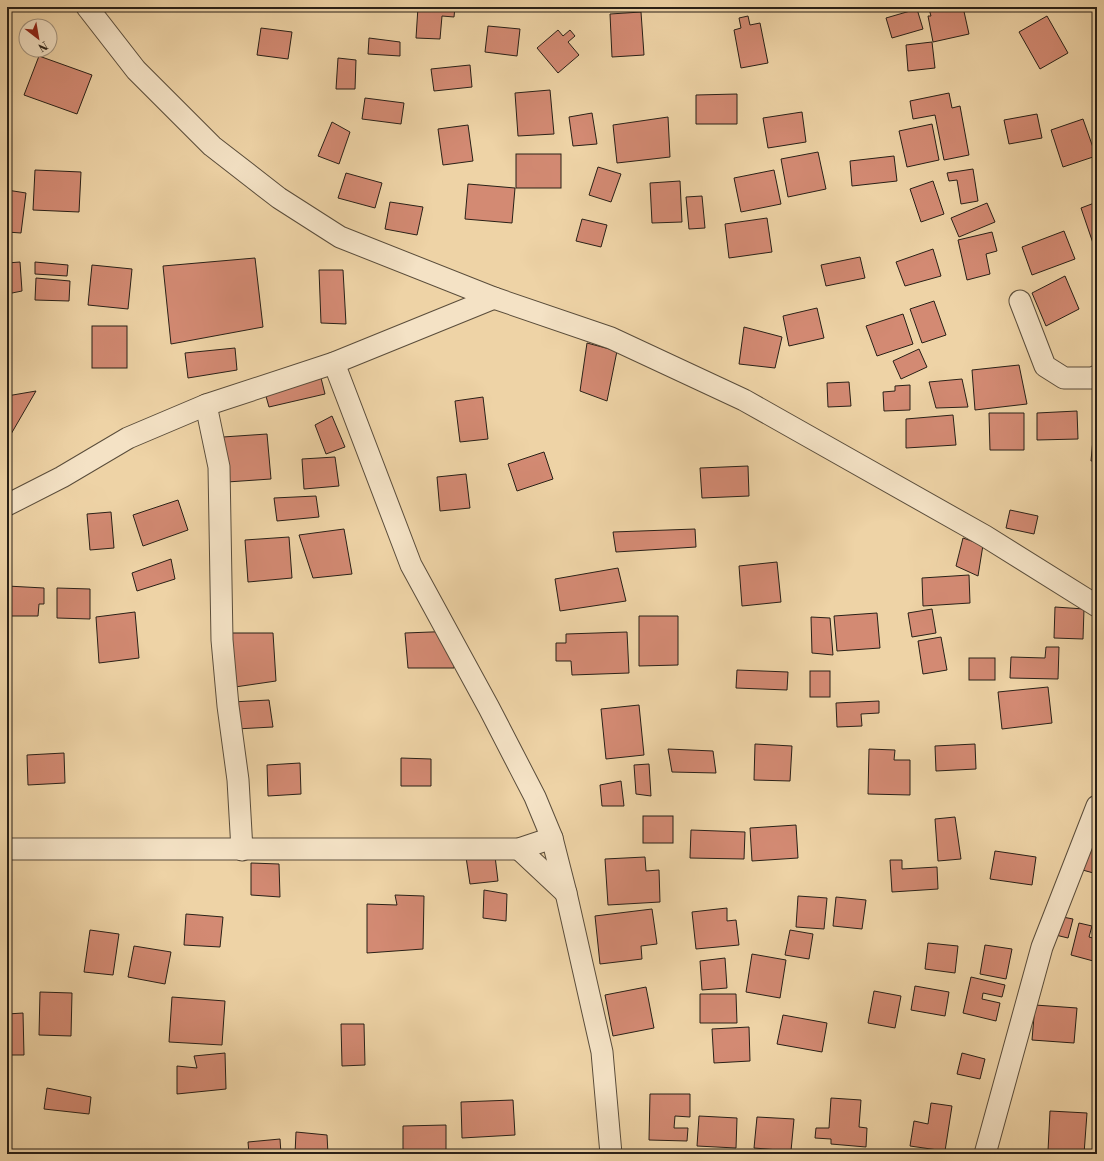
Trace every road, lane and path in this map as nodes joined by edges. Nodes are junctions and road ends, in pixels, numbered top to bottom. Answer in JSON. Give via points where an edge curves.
{"nodes":[{"id":1,"x":87,"y":7,"type":"edge"},
{"id":2,"x":494,"y":298,"type":"junction"},
{"id":3,"x":1020,"y":301,"type":"dead end"},
{"id":4,"x":334,"y":363,"type":"junction"},
{"id":5,"x":1097,"y":376,"type":"edge"},
{"id":6,"x":206,"y":405,"type":"junction"},
{"id":7,"x":7,"y":505,"type":"edge"},
{"id":8,"x":1097,"y":606,"type":"edge"},
{"id":9,"x":1097,"y":806,"type":"edge"},
{"id":10,"x":552,"y":838,"type":"junction"},
{"id":11,"x":7,"y":849,"type":"edge"},
{"id":12,"x":519,"y":849,"type":"junction"},
{"id":13,"x":242,"y":850,"type":"junction"},
{"id":14,"x":566,"y":893,"type":"junction"},
{"id":15,"x":611,"y":1154,"type":"edge"},
{"id":16,"x":985,"y":1154,"type":"edge"}],
"edges":[{"from":1,"to":2,"type":"street","via":[[136,70],[212,146],[279,198],[340,237]]},
{"from":2,"to":4,"type":"street"},
{"from":2,"to":8,"type":"street","via":[[611,338],[744,400],[985,536]]},
{"from":3,"to":5,"type":"street","via":[[1045,366],[1064,378]]},
{"from":4,"to":6,"type":"street"},
{"from":4,"to":10,"type":"street","via":[[411,565],[535,797]]},
{"from":6,"to":7,"type":"street","via":[[128,438]]},
{"from":6,"to":13,"type":"street","via":[[219,467],[222,640],[238,780]]},
{"from":9,"to":16,"type":"street","via":[[1042,946]]},
{"from":10,"to":12,"type":"street"},
{"from":10,"to":14,"type":"street"},
{"from":11,"to":13,"type":"street"},
{"from":12,"to":13,"type":"street"},
{"from":12,"to":14,"type":"street"},
{"from":14,"to":15,"type":"street","via":[[602,1052]]}]}
